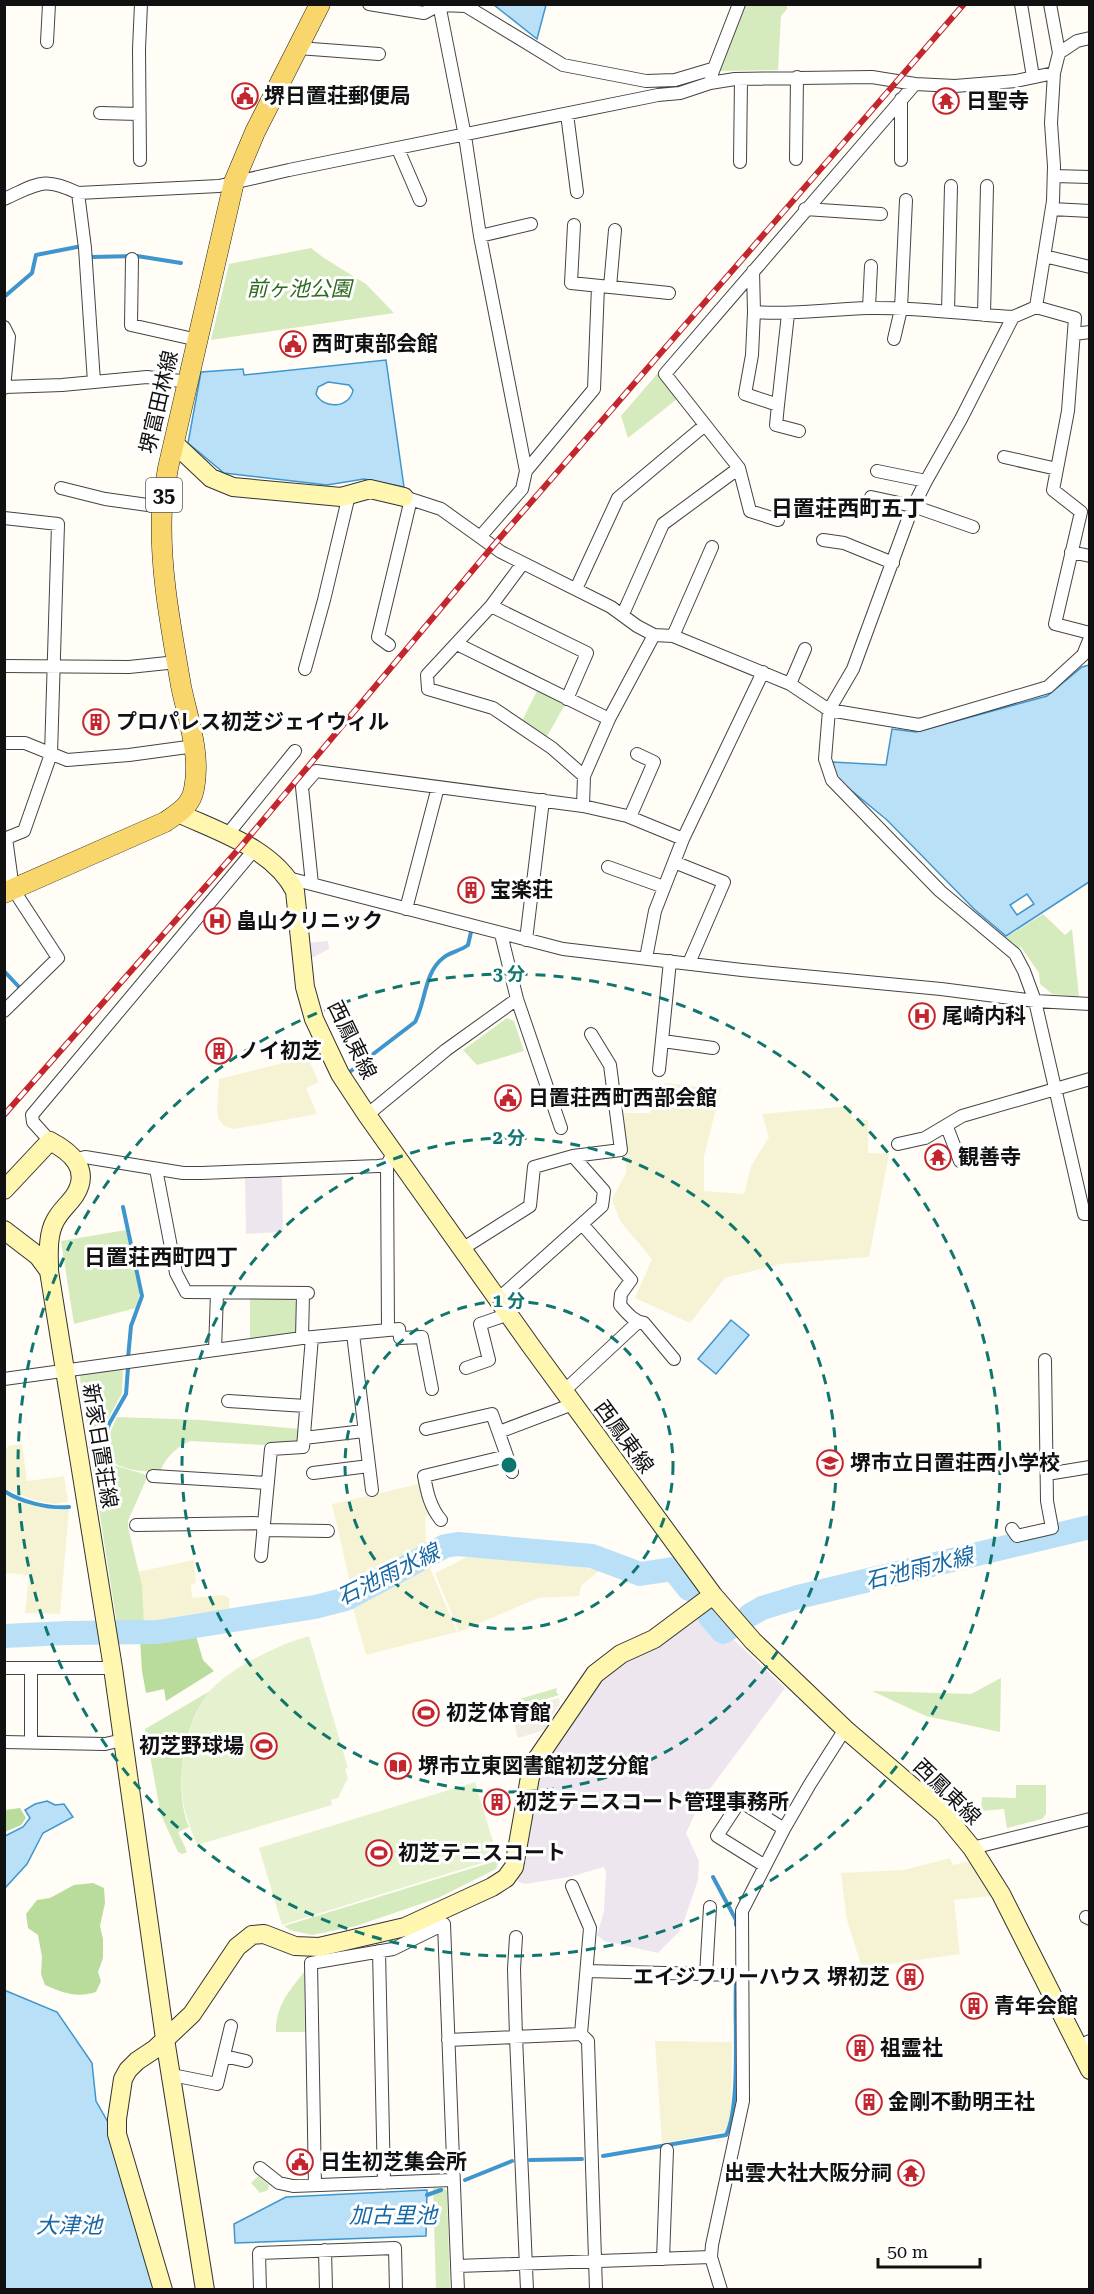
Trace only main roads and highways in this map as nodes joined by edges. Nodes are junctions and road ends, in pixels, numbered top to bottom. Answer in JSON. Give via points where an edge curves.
{"nodes":[{"id":1,"x":320,"y":4,"type":"edge"},
{"id":2,"x":9,"y":891,"type":"edge"}],
"edges":[{"from":1,"to":2,"type":"main road","name":"堺富田林線","number":"35","via":[[234,182],[162,507],[165,587],[195,746],[194,791],[188,805],[142,833]]}]}
